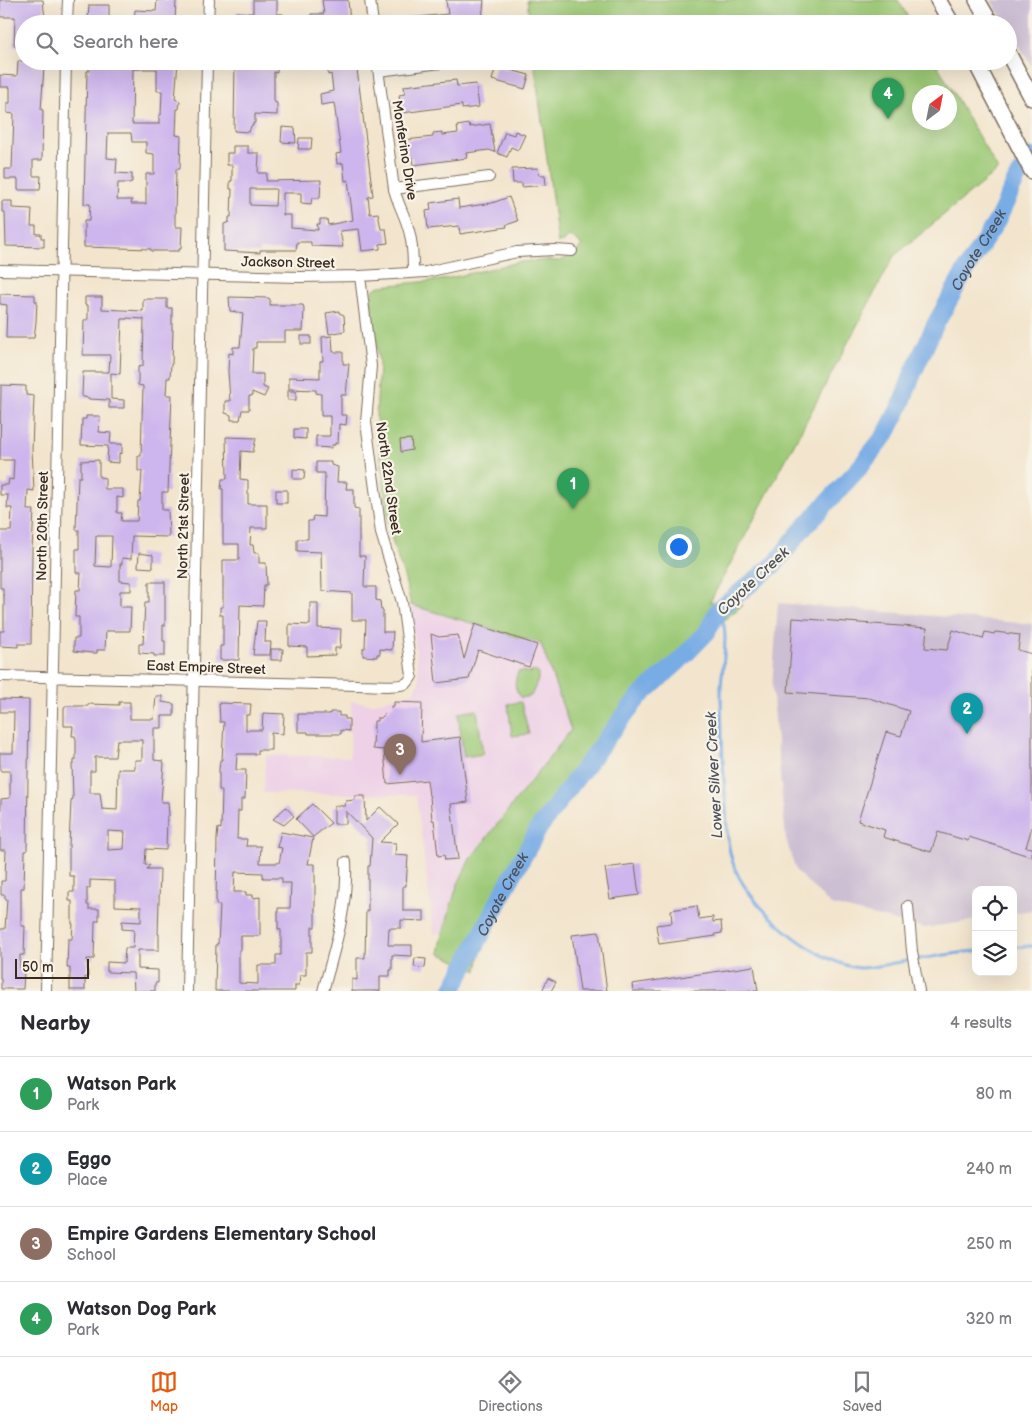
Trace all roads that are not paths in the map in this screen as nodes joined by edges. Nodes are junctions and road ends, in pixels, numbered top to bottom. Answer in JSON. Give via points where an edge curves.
{"nodes":[{"id":1,"x":68,"y":0,"type":"edge"},
{"id":2,"x":209,"y":0,"type":"edge"},
{"id":3,"x":370,"y":0,"type":"edge"},
{"id":4,"x":938,"y":0,"type":"edge"},
{"id":5,"x":977,"y":0,"type":"edge"},
{"id":6,"x":67,"y":15,"type":"edge"},
{"id":7,"x":208,"y":15,"type":"edge"},
{"id":8,"x":372,"y":15,"type":"edge"},
{"id":9,"x":947,"y":15,"type":"edge"},
{"id":10,"x":986,"y":15,"type":"edge"},
{"id":11,"x":66,"y":70,"type":"edge"},
{"id":12,"x":207,"y":70,"type":"edge"},
{"id":13,"x":379,"y":70,"type":"edge"},
{"id":14,"x":980,"y":70,"type":"edge"},
{"id":15,"x":1017,"y":70,"type":"edge"},
{"id":16,"x":1032,"y":98,"type":"edge"},
{"id":17,"x":1032,"y":171,"type":"edge"},
{"id":18,"x":489,"y":177,"type":"dead end"},
{"id":19,"x":394,"y":189,"type":"junction"},
{"id":20,"x":572,"y":252,"type":"dead end"},
{"id":21,"x":0,"y":270,"type":"edge"},
{"id":22,"x":61,"y":271,"type":"junction"},
{"id":23,"x":413,"y":272,"type":"junction"},
{"id":24,"x":202,"y":274,"type":"junction"},
{"id":25,"x":360,"y":276,"type":"junction"},
{"id":26,"x":0,"y":676,"type":"edge"},
{"id":27,"x":53,"y":677,"type":"junction"},
{"id":28,"x":194,"y":681,"type":"junction"},
{"id":29,"x":410,"y":681,"type":"joint"},
{"id":30,"x":346,"y":862,"type":"dead end"},
{"id":31,"x":908,"y":906,"type":"dead end"},
{"id":32,"x":46,"y":991,"type":"edge"},
{"id":33,"x":188,"y":991,"type":"edge"},
{"id":34,"x":323,"y":991,"type":"edge"},
{"id":35,"x":919,"y":991,"type":"edge"}],
"edges":[{"from":1,"to":6,"type":"street"},
{"from":2,"to":7,"type":"street"},
{"from":3,"to":8,"type":"street"},
{"from":4,"to":9,"type":"highway"},
{"from":5,"to":10,"type":"highway"},
{"from":11,"to":22,"type":"street","name":"North 20th Street"},
{"from":12,"to":24,"type":"street","name":"North 21st Street"},
{"from":13,"to":19,"type":"street","name":"Monferino Drive"},
{"from":14,"to":17,"type":"highway"},
{"from":15,"to":16,"type":"highway"},
{"from":18,"to":19,"type":"street"},
{"from":19,"to":23,"type":"street","name":"Monferino Drive","via":[[410,236]]},
{"from":20,"to":23,"type":"street","name":"Jackson Street","via":[[517,252],[449,268]]},
{"from":21,"to":22,"type":"street","name":"Jackson Street"},
{"from":22,"to":24,"type":"street","name":"Jackson Street"},
{"from":22,"to":27,"type":"street","name":"North 20th Street"},
{"from":23,"to":25,"type":"street","name":"Jackson Street"},
{"from":24,"to":25,"type":"street","name":"Jackson Street"},
{"from":24,"to":28,"type":"street","name":"North 21st Street"},
{"from":25,"to":29,"type":"street","name":"North 22nd Street","via":[[371,366],[366,422],[380,533],[402,602]]},
{"from":26,"to":27,"type":"street","name":"East Empire Street"},
{"from":27,"to":28,"type":"street","name":"East Empire Street"},
{"from":27,"to":32,"type":"street","name":"North 20th Street"},
{"from":28,"to":29,"type":"street","name":"East Empire Street","via":[[368,685],[398,685]]},
{"from":28,"to":33,"type":"street","name":"North 21st Street"},
{"from":30,"to":34,"type":"street","via":[[343,917]]},
{"from":31,"to":35,"type":"street"}]}
